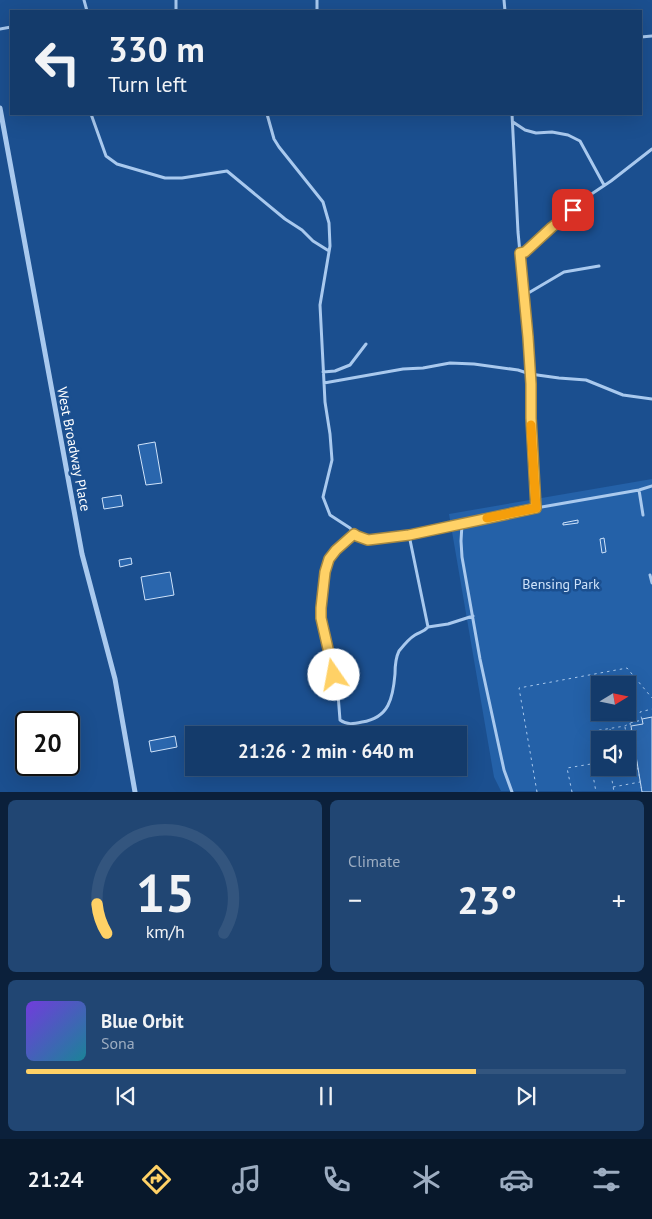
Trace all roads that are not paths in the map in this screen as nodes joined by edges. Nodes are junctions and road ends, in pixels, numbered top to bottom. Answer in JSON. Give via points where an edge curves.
{"nodes":[{"id":1,"x":0,"y":108,"type":"edge"},
{"id":2,"x":91,"y":115,"type":"edge"},
{"id":3,"x":267,"y":115,"type":"edge"},
{"id":4,"x":512,"y":115,"type":"edge"},
{"id":5,"x":512,"y":121,"type":"junction"},
{"id":6,"x":652,"y":149,"type":"edge"},
{"id":7,"x":604,"y":185,"type":"junction"},
{"id":8,"x":329,"y":251,"type":"junction"},
{"id":9,"x":520,"y":253,"type":"junction"},
{"id":10,"x":599,"y":266,"type":"dead end"},
{"id":11,"x":525,"y":295,"type":"junction"},
{"id":12,"x":366,"y":344,"type":"dead end"},
{"id":13,"x":323,"y":372,"type":"junction"},
{"id":14,"x":530,"y":374,"type":"junction"},
{"id":15,"x":324,"y":383,"type":"junction"},
{"id":16,"x":652,"y":400,"type":"edge"},
{"id":17,"x":652,"y":486,"type":"edge"},
{"id":18,"x":638,"y":490,"type":"junction"},
{"id":19,"x":536,"y":508,"type":"junction"},
{"id":20,"x":642,"y":515,"type":"dead end"},
{"id":21,"x":462,"y":524,"type":"junction"},
{"id":22,"x":354,"y":534,"type":"junction"},
{"id":23,"x":409,"y":535,"type":"junction"},
{"id":24,"x":650,"y":575,"type":"dead end"},
{"id":25,"x":652,"y":583,"type":"edge"},
{"id":26,"x":473,"y":616,"type":"junction"},
{"id":27,"x":428,"y":627,"type":"junction"},
{"id":28,"x":135,"y":792,"type":"edge"},
{"id":29,"x":512,"y":792,"type":"edge"}],
"edges":[{"from":1,"to":28,"type":"street","name":"West Broadway Place","via":[[82,554],[115,679]]},
{"from":2,"to":8,"type":"lane","via":[[106,156],[117,164],[165,178],[227,171]]},
{"from":3,"to":8,"type":"lane","via":[[279,147],[322,202],[329,223]]},
{"from":4,"to":5,"type":"lane"},
{"from":5,"to":7,"type":"lane","via":[[525,130],[568,135],[580,141]]},
{"from":5,"to":9,"type":"lane"},
{"from":6,"to":7,"type":"lane"},
{"from":7,"to":9,"type":"lane"},
{"from":8,"to":13,"type":"lane","via":[[320,305]]},
{"from":9,"to":11,"type":"lane"},
{"from":10,"to":11,"type":"lane","via":[[564,272]]},
{"from":11,"to":14,"type":"lane"},
{"from":12,"to":13,"type":"lane","via":[[350,365]]},
{"from":13,"to":15,"type":"lane"},
{"from":14,"to":15,"type":"lane","via":[[450,363]]},
{"from":14,"to":16,"type":"lane","via":[[586,380],[623,395]]},
{"from":14,"to":19,"type":"lane"},
{"from":15,"to":22,"type":"lane","via":[[332,460],[323,497],[330,515]]},
{"from":17,"to":18,"type":"lane"},
{"from":18,"to":19,"type":"lane"},
{"from":18,"to":20,"type":"lane"},
{"from":19,"to":21,"type":"lane"},
{"from":21,"to":23,"type":"lane"},
{"from":21,"to":26,"type":"lane","via":[[462,557]]},
{"from":22,"to":23,"type":"lane","via":[[368,540]]},
{"from":22,"to":27,"type":"lane","via":[[329,559],[321,608],[340,720],[352,724],[365,722],[384,712],[393,692],[399,652],[414,635]]},
{"from":23,"to":27,"type":"lane"},
{"from":24,"to":25,"type":"lane"},
{"from":26,"to":27,"type":"lane"},
{"from":26,"to":29,"type":"lane","via":[[504,770]]}]}
